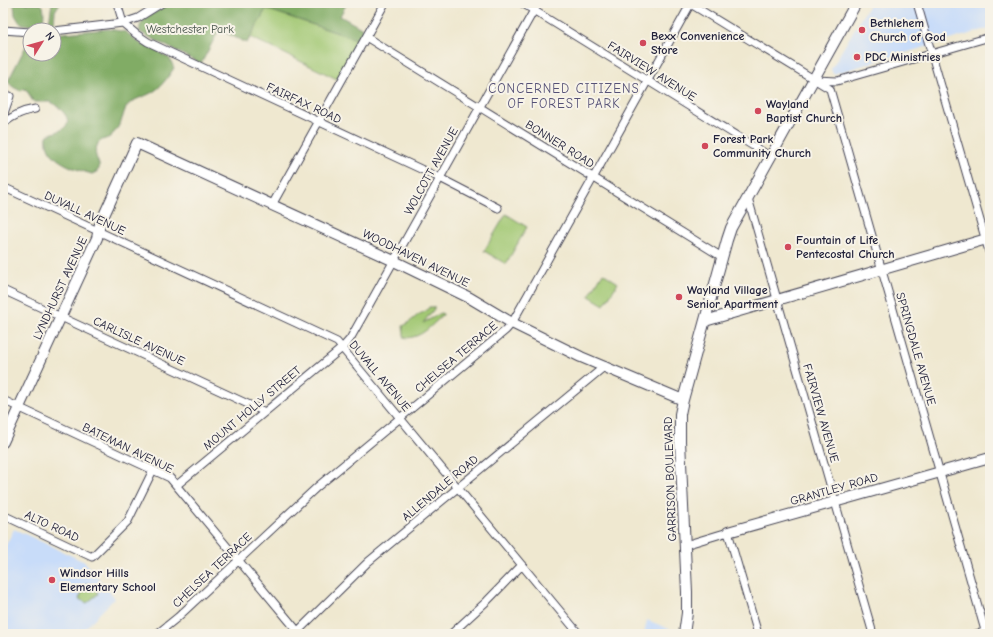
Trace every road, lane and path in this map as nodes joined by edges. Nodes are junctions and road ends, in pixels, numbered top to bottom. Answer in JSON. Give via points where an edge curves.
{"nodes":[{"id":1,"x":117,"y":3,"type":"edge"},
{"id":2,"x":162,"y":3,"type":"edge"},
{"id":3,"x":385,"y":3,"type":"edge"},
{"id":4,"x":522,"y":3,"type":"edge"},
{"id":5,"x":538,"y":3,"type":"edge"},
{"id":6,"x":690,"y":3,"type":"edge"},
{"id":7,"x":856,"y":3,"type":"edge"},
{"id":8,"x":917,"y":3,"type":"edge"},
{"id":9,"x":534,"y":10,"type":"junction"},
{"id":10,"x":123,"y":23,"type":"junction"},
{"id":11,"x":3,"y":30,"type":"edge"},
{"id":12,"x":62,"y":30,"type":"edge"},
{"id":13,"x":22,"y":31,"type":"edge"},
{"id":14,"x":366,"y":37,"type":"junction"},
{"id":15,"x":990,"y":37,"type":"edge"},
{"id":16,"x":932,"y":54,"type":"junction"},
{"id":17,"x":648,"y":80,"type":"junction"},
{"id":18,"x":814,"y":80,"type":"junction"},
{"id":19,"x":10,"y":96,"type":"dead end"},
{"id":20,"x":479,"y":107,"type":"junction"},
{"id":21,"x":35,"y":109,"type":"dead end"},
{"id":22,"x":3,"y":116,"type":"edge"},
{"id":23,"x":318,"y":122,"type":"junction"},
{"id":24,"x":3,"y":124,"type":"edge"},
{"id":25,"x":137,"y":143,"type":"joint"},
{"id":26,"x":771,"y":157,"type":"junction"},
{"id":27,"x":440,"y":178,"type":"junction"},
{"id":28,"x":593,"y":178,"type":"junction"},
{"id":29,"x":3,"y":187,"type":"edge"},
{"id":30,"x":748,"y":198,"type":"junction"},
{"id":31,"x":272,"y":205,"type":"junction"},
{"id":32,"x":498,"y":208,"type":"dead end"},
{"id":33,"x":99,"y":232,"type":"junction"},
{"id":34,"x":988,"y":239,"type":"edge"},
{"id":35,"x":990,"y":255,"type":"edge"},
{"id":36,"x":722,"y":257,"type":"junction"},
{"id":37,"x":394,"y":260,"type":"junction"},
{"id":38,"x":882,"y":270,"type":"junction"},
{"id":39,"x":3,"y":290,"type":"edge"},
{"id":40,"x":777,"y":300,"type":"junction"},
{"id":41,"x":61,"y":317,"type":"junction"},
{"id":42,"x":705,"y":321,"type":"junction"},
{"id":43,"x":512,"y":323,"type":"junction"},
{"id":44,"x":342,"y":348,"type":"junction"},
{"id":45,"x":605,"y":366,"type":"junction"},
{"id":46,"x":3,"y":400,"type":"edge"},
{"id":47,"x":683,"y":400,"type":"junction"},
{"id":48,"x":19,"y":408,"type":"junction"},
{"id":49,"x":265,"y":412,"type":"junction"},
{"id":50,"x":400,"y":418,"type":"junction"},
{"id":51,"x":3,"y":442,"type":"edge"},
{"id":52,"x":990,"y":458,"type":"edge"},
{"id":53,"x":153,"y":470,"type":"junction"},
{"id":54,"x":940,"y":472,"type":"junction"},
{"id":55,"x":177,"y":485,"type":"junction"},
{"id":56,"x":458,"y":488,"type":"junction"},
{"id":57,"x":835,"y":502,"type":"junction"},
{"id":58,"x":3,"y":515,"type":"edge"},
{"id":59,"x":728,"y":532,"type":"junction"},
{"id":60,"x":685,"y":545,"type":"junction"},
{"id":61,"x":239,"y":560,"type":"junction"},
{"id":62,"x":522,"y":565,"type":"junction"},
{"id":63,"x":987,"y":632,"type":"edge"},
{"id":64,"x":298,"y":633,"type":"edge"},
{"id":65,"x":157,"y":634,"type":"edge"},
{"id":66,"x":451,"y":634,"type":"edge"},
{"id":67,"x":579,"y":634,"type":"edge"},
{"id":68,"x":684,"y":634,"type":"edge"},
{"id":69,"x":758,"y":634,"type":"edge"},
{"id":70,"x":873,"y":634,"type":"edge"},
{"id":71,"x":976,"y":634,"type":"edge"}],
"edges":[{"from":1,"to":10,"type":"street"},
{"from":2,"to":10,"type":"street","via":[[138,18]]},
{"from":3,"to":14,"type":"street"},
{"from":4,"to":9,"type":"street","name":"FAIRVIEW AVENUE"},
{"from":5,"to":9,"type":"street","name":"WOLCOTT AVENUE"},
{"from":6,"to":17,"type":"street","name":"CHELSEA TERRACE"},
{"from":6,"to":18,"type":"street","name":"SPRINGDALE AVENUE"},
{"from":7,"to":18,"type":"street","name":"GARRISON BOULEVARD"},
{"from":8,"to":16,"type":"street"},
{"from":9,"to":17,"type":"street","name":"FAIRVIEW AVENUE"},
{"from":9,"to":20,"type":"street","name":"WOLCOTT AVENUE"},
{"from":10,"to":12,"type":"street"},
{"from":10,"to":23,"type":"street","name":"FAIRFAX ROAD","via":[[162,50]]},
{"from":11,"to":13,"type":"street"},
{"from":14,"to":20,"type":"street","name":"BONNER ROAD"},
{"from":14,"to":23,"type":"street"},
{"from":15,"to":16,"type":"street"},
{"from":16,"to":18,"type":"street","via":[[837,81]]},
{"from":16,"to":34,"type":"street"},
{"from":17,"to":26,"type":"street","name":"FAIRVIEW AVENUE"},
{"from":17,"to":28,"type":"street","name":"CHELSEA TERRACE"},
{"from":18,"to":26,"type":"street","name":"GARRISON BOULEVARD"},
{"from":18,"to":38,"type":"street","name":"SPRINGDALE AVENUE","via":[[830,89]]},
{"from":19,"to":22,"type":"street"},
{"from":20,"to":27,"type":"street","name":"WOLCOTT AVENUE"},
{"from":20,"to":28,"type":"street","name":"BONNER ROAD"},
{"from":21,"to":24,"type":"street","via":[[25,110]]},
{"from":23,"to":27,"type":"street","name":"FAIRFAX ROAD"},
{"from":23,"to":31,"type":"street"},
{"from":25,"to":31,"type":"street","name":"WOODHAVEN AVENUE"},
{"from":25,"to":33,"type":"street","name":"LYNDHURST AVENUE","via":[[100,224]]},
{"from":26,"to":30,"type":"street","name":"GARRISON BOULEVARD"},
{"from":27,"to":32,"type":"street","name":"FAIRFAX ROAD"},
{"from":27,"to":37,"type":"street","name":"WOLCOTT AVENUE"},
{"from":28,"to":36,"type":"street","name":"BONNER ROAD"},
{"from":28,"to":43,"type":"street","name":"CHELSEA TERRACE"},
{"from":29,"to":33,"type":"street","name":"DUVALL AVENUE"},
{"from":30,"to":36,"type":"street","name":"GARRISON BOULEVARD","via":[[731,228]]},
{"from":30,"to":40,"type":"street","name":"FAIRVIEW AVENUE"},
{"from":31,"to":37,"type":"street","name":"WOODHAVEN AVENUE"},
{"from":33,"to":41,"type":"street","name":"LYNDHURST AVENUE"},
{"from":33,"to":44,"type":"street","name":"DUVALL AVENUE","via":[[337,342]]},
{"from":34,"to":35,"type":"street"},
{"from":34,"to":38,"type":"street"},
{"from":36,"to":42,"type":"street","name":"GARRISON BOULEVARD"},
{"from":37,"to":43,"type":"street","name":"WOODHAVEN AVENUE","via":[[470,298]]},
{"from":37,"to":44,"type":"street","name":"WOLCOTT AVENUE","via":[[350,339]]},
{"from":38,"to":40,"type":"street"},
{"from":38,"to":54,"type":"street","name":"SPRINGDALE AVENUE"},
{"from":39,"to":41,"type":"street","name":"CARLISLE AVENUE"},
{"from":40,"to":42,"type":"street"},
{"from":40,"to":57,"type":"street","name":"FAIRVIEW AVENUE"},
{"from":41,"to":48,"type":"street","name":"LYNDHURST AVENUE"},
{"from":41,"to":49,"type":"street","name":"CARLISLE AVENUE"},
{"from":42,"to":47,"type":"street","name":"GARRISON BOULEVARD"},
{"from":43,"to":45,"type":"street","name":"WOODHAVEN AVENUE"},
{"from":43,"to":50,"type":"street","name":"CHELSEA TERRACE"},
{"from":44,"to":49,"type":"street","name":"MOUNT HOLLY STREET"},
{"from":44,"to":50,"type":"street","name":"DUVALL AVENUE"},
{"from":45,"to":47,"type":"street","name":"WOODHAVEN AVENUE"},
{"from":45,"to":56,"type":"street","name":"ALLENDALE ROAD"},
{"from":46,"to":48,"type":"street","name":"BATEMAN AVENUE"},
{"from":47,"to":60,"type":"street","name":"GARRISON BOULEVARD","via":[[680,442]]},
{"from":48,"to":51,"type":"street","name":"LYNDHURST AVENUE"},
{"from":48,"to":53,"type":"street","name":"BATEMAN AVENUE"},
{"from":49,"to":55,"type":"street","name":"MOUNT HOLLY STREET"},
{"from":50,"to":56,"type":"street","name":"DUVALL AVENUE"},
{"from":50,"to":61,"type":"street","name":"CHELSEA TERRACE","via":[[317,487]]},
{"from":52,"to":54,"type":"street","name":"GRANTLEY ROAD"},
{"from":53,"to":55,"type":"street","name":"BATEMAN AVENUE","via":[[170,478]]},
{"from":53,"to":58,"type":"street","name":"ALTO ROAD","via":[[132,516],[92,557]]},
{"from":54,"to":57,"type":"street","name":"GRANTLEY ROAD"},
{"from":54,"to":63,"type":"street","name":"SPRINGDALE AVENUE"},
{"from":55,"to":61,"type":"street","name":"BATEMAN AVENUE"},
{"from":56,"to":62,"type":"street","name":"DUVALL AVENUE"},
{"from":56,"to":64,"type":"street","name":"ALLENDALE ROAD","via":[[368,562]]},
{"from":57,"to":59,"type":"street","name":"GRANTLEY ROAD"},
{"from":57,"to":70,"type":"street","name":"FAIRVIEW AVENUE"},
{"from":59,"to":60,"type":"street","name":"GRANTLEY ROAD"},
{"from":59,"to":69,"type":"street"},
{"from":60,"to":68,"type":"street","name":"GARRISON BOULEVARD","via":[[687,612]]},
{"from":61,"to":64,"type":"street","name":"BATEMAN AVENUE"},
{"from":61,"to":65,"type":"street","name":"CHELSEA TERRACE"},
{"from":62,"to":66,"type":"street"},
{"from":62,"to":67,"type":"street","name":"DUVALL AVENUE"},
{"from":63,"to":71,"type":"street"}]}
